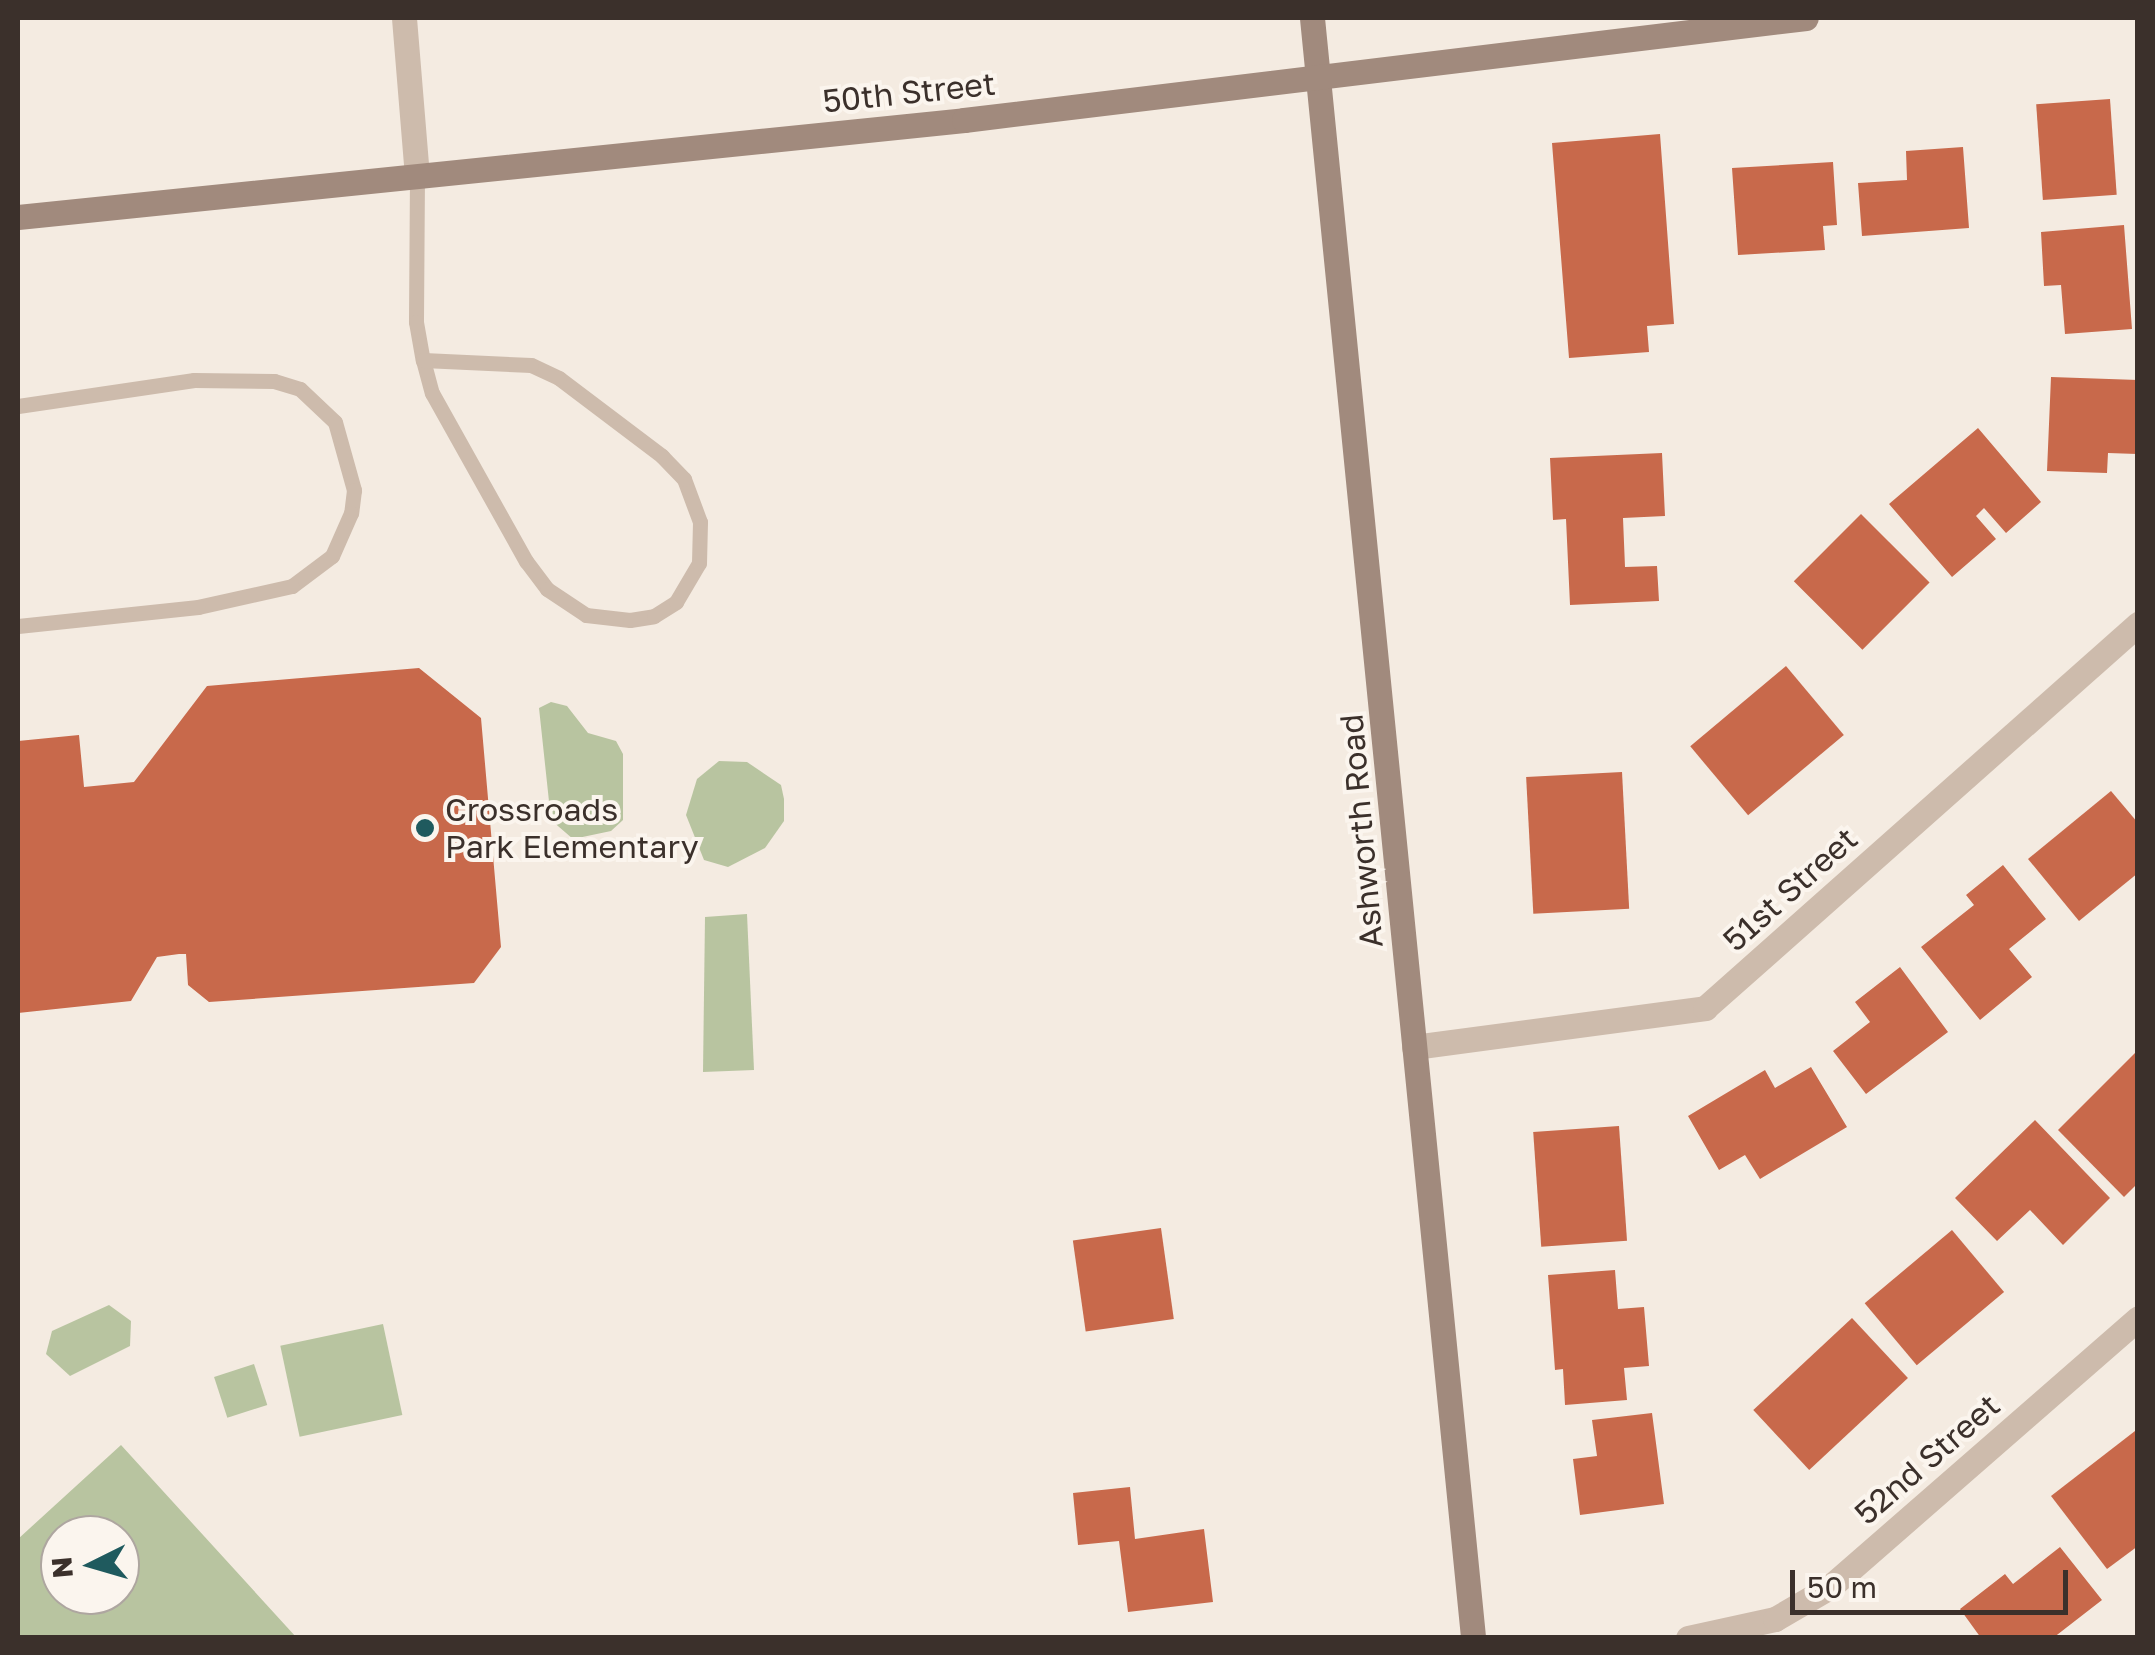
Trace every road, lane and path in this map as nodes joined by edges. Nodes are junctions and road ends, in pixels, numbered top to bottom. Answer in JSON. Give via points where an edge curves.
{"nodes":[{"id":1,"x":404,"y":18,"type":"edge"},
{"id":2,"x":1312,"y":18,"type":"edge"},
{"id":3,"x":1806,"y":18,"type":"edge"},
{"id":4,"x":1318,"y":74,"type":"junction"},
{"id":5,"x":416,"y":176,"type":"junction"},
{"id":6,"x":19,"y":218,"type":"edge"},
{"id":7,"x":423,"y":360,"type":"junction"},
{"id":8,"x":18,"y":406,"type":"edge"},
{"id":9,"x":2138,"y":624,"type":"edge"},
{"id":10,"x":18,"y":626,"type":"edge"},
{"id":11,"x":1414,"y":1047,"type":"junction"},
{"id":12,"x":2138,"y":1318,"type":"edge"},
{"id":13,"x":1473,"y":1638,"type":"edge"},
{"id":14,"x":1688,"y":1638,"type":"edge"}],
"edges":[{"from":1,"to":5,"type":"street"},
{"from":2,"to":4,"type":"main road","name":"Ashworth Road"},
{"from":3,"to":4,"type":"main road","name":"50th Street"},
{"from":4,"to":5,"type":"main road","name":"50th Street","via":[[964,120]]},
{"from":4,"to":11,"type":"main road","name":"Ashworth Road"},
{"from":5,"to":6,"type":"main road","name":"50th Street"},
{"from":5,"to":7,"type":"lane","via":[[416,322]]},
{"from":7,"to":7,"type":"lane","via":[[450,426],[547,589],[568,606],[602,618],[654,616],[676,602],[699,563],[700,522],[684,479],[662,456],[559,378],[532,366]]},
{"from":8,"to":10,"type":"lane","via":[[194,380],[274,381],[300,389],[336,422],[354,490],[352,514],[332,556],[292,586],[198,607]]},
{"from":9,"to":11,"type":"street","name":"51st Street","via":[[1705,1008]]},
{"from":11,"to":13,"type":"main road","name":"Ashworth Road"},
{"from":12,"to":14,"type":"street","name":"52nd Street","via":[[1830,1587],[1775,1620]]}]}
